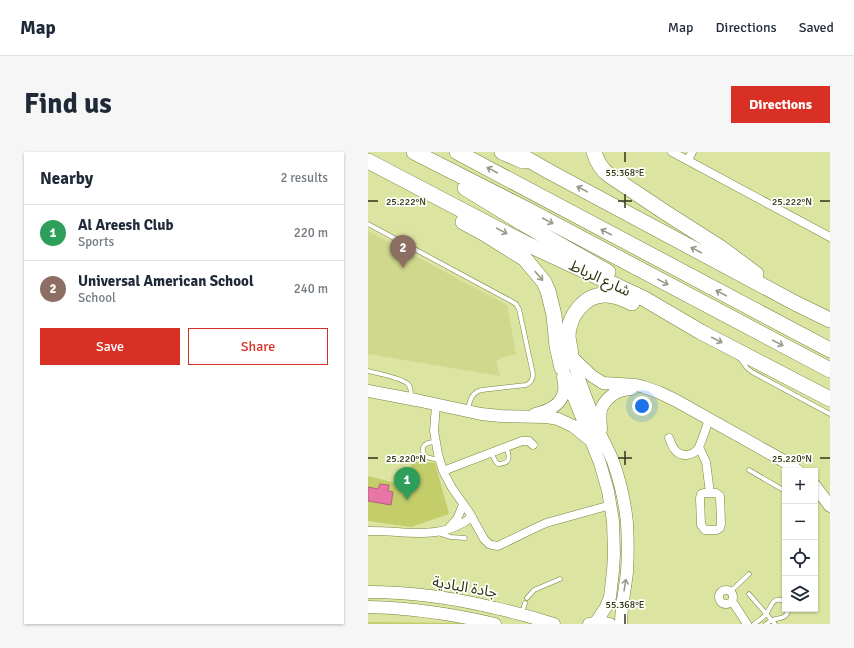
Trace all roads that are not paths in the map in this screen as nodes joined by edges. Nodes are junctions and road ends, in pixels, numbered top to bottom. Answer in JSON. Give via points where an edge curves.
{"nodes":[{"id":1,"x":406,"y":152,"type":"edge"},
{"id":2,"x":414,"y":152,"type":"edge"},
{"id":3,"x":457,"y":152,"type":"edge"},
{"id":4,"x":502,"y":152,"type":"edge"},
{"id":5,"x":515,"y":152,"type":"edge"},
{"id":6,"x":594,"y":152,"type":"edge"},
{"id":7,"x":672,"y":152,"type":"edge"},
{"id":8,"x":692,"y":152,"type":"edge"},
{"id":9,"x":688,"y":160,"type":"junction"},
{"id":10,"x":368,"y":161,"type":"edge"},
{"id":11,"x":550,"y":172,"type":"junction"},
{"id":12,"x":368,"y":224,"type":"edge"},
{"id":13,"x":830,"y":238,"type":"edge"},
{"id":14,"x":643,"y":298,"type":"junction"},
{"id":15,"x":795,"y":303,"type":"junction"},
{"id":16,"x":830,"y":320,"type":"edge"},
{"id":17,"x":701,"y":332,"type":"junction"},
{"id":18,"x":736,"y":350,"type":"junction"},
{"id":19,"x":830,"y":350,"type":"edge"},
{"id":20,"x":571,"y":355,"type":"junction"},
{"id":21,"x":562,"y":368,"type":"junction"},
{"id":22,"x":830,"y":370,"type":"edge"},
{"id":23,"x":368,"y":371,"type":"edge"},
{"id":24,"x":644,"y":387,"type":"junction"},
{"id":25,"x":368,"y":391,"type":"edge"},
{"id":26,"x":411,"y":399,"type":"junction"},
{"id":27,"x":830,"y":399,"type":"edge"},
{"id":28,"x":439,"y":406,"type":"junction"},
{"id":29,"x":468,"y":412,"type":"junction"},
{"id":30,"x":830,"y":414,"type":"edge"},
{"id":31,"x":525,"y":416,"type":"junction"},
{"id":32,"x":708,"y":419,"type":"junction"},
{"id":33,"x":436,"y":438,"type":"junction"},
{"id":34,"x":669,"y":438,"type":"dead end"},
{"id":35,"x":596,"y":439,"type":"junction"},
{"id":36,"x":533,"y":445,"type":"dead end"},
{"id":37,"x":506,"y":447,"type":"junction"},
{"id":38,"x":699,"y":447,"type":"junction"},
{"id":39,"x":491,"y":452,"type":"junction"},
{"id":40,"x":440,"y":460,"type":"junction"},
{"id":41,"x":794,"y":468,"type":"edge"},
{"id":42,"x":749,"y":470,"type":"dead end"},
{"id":43,"x":443,"y":471,"type":"junction"},
{"id":44,"x":782,"y":489,"type":"edge"},
{"id":45,"x":818,"y":491,"type":"edge"},
{"id":46,"x":710,"y":493,"type":"junction"},
{"id":47,"x":464,"y":505,"type":"junction"},
{"id":48,"x":611,"y":505,"type":"junction"},
{"id":49,"x":830,"y":506,"type":"edge"},
{"id":50,"x":472,"y":517,"type":"junction"},
{"id":51,"x":448,"y":529,"type":"junction"},
{"id":52,"x":368,"y":531,"type":"edge"},
{"id":53,"x":436,"y":532,"type":"junction"},
{"id":54,"x":465,"y":538,"type":"dead end"},
{"id":55,"x":749,"y":574,"type":"dead end"},
{"id":56,"x":560,"y":579,"type":"dead end"},
{"id":57,"x":731,"y":591,"type":"junction"},
{"id":58,"x":368,"y":592,"type":"edge"},
{"id":59,"x":750,"y":594,"type":"dead end"},
{"id":60,"x":782,"y":600,"type":"edge"},
{"id":61,"x":732,"y":601,"type":"junction"},
{"id":62,"x":524,"y":605,"type":"junction"},
{"id":63,"x":368,"y":607,"type":"edge"},
{"id":64,"x":788,"y":612,"type":"edge"},
{"id":65,"x":766,"y":614,"type":"junction"},
{"id":66,"x":774,"y":622,"type":"edge"},
{"id":67,"x":592,"y":623,"type":"edge"},
{"id":68,"x":495,"y":624,"type":"edge"},
{"id":69,"x":554,"y":624,"type":"edge"},
{"id":70,"x":610,"y":624,"type":"edge"},
{"id":71,"x":621,"y":624,"type":"edge"},
{"id":72,"x":747,"y":624,"type":"edge"},
{"id":73,"x":754,"y":624,"type":"edge"},
{"id":74,"x":766,"y":624,"type":"edge"}],
"edges":[{"from":1,"to":14,"type":"highway","via":[[608,272]]},
{"from":2,"to":22,"type":"highway","name":"شارع الرباط","one_way":true},
{"from":19,"to":3,"type":"highway","one_way":true},
{"from":4,"to":11,"type":"highway"},
{"from":5,"to":11,"type":"highway"},
{"from":6,"to":15,"type":"highway","via":[[599,166],[609,176],[729,253]]},
{"from":7,"to":9,"type":"street"},
{"from":8,"to":9,"type":"street"},
{"from":9,"to":13,"type":"street"},
{"from":10,"to":14,"type":"highway","name":"شارع الرباط","one_way":true,"via":[[525,243]]},
{"from":10,"to":21,"type":"highway","one_way":true,"via":[[432,205],[486,234],[525,259],[544,282],[548,291]]},
{"from":15,"to":11,"type":"highway","one_way":true},
{"from":12,"to":29,"type":"lane","via":[[511,301],[519,309],[533,374],[532,380],[526,385],[476,392],[472,396]]},
{"from":14,"to":17,"type":"highway","name":"شارع الرباط"},
{"from":15,"to":16,"type":"highway"},
{"from":17,"to":18,"type":"highway","name":"شارع الرباط","one_way":true},
{"from":17,"to":20,"type":"highway","via":[[673,326],[620,297],[604,295],[590,298],[574,314],[568,337]]},
{"from":18,"to":27,"type":"highway","name":"شارع الرباط"},
{"from":18,"to":30,"type":"lane","via":[[744,365],[750,370]]},
{"from":20,"to":24,"type":"street","via":[[592,376],[603,382]]},
{"from":20,"to":35,"type":"street"},
{"from":21,"to":31,"type":"street","via":[[564,389],[561,399],[548,410]]},
{"from":21,"to":35,"type":"street"},
{"from":23,"to":26,"type":"lane","via":[[408,384]]},
{"from":24,"to":32,"type":"street"},
{"from":24,"to":35,"type":"street","via":[[616,392],[609,398],[602,408]]},
{"from":25,"to":26,"type":"street"},
{"from":26,"to":28,"type":"street"},
{"from":28,"to":29,"type":"street"},
{"from":28,"to":33,"type":"street","via":[[434,429]]},
{"from":29,"to":31,"type":"street","via":[[495,416]]},
{"from":31,"to":35,"type":"street","via":[[563,421]]},
{"from":32,"to":38,"type":"street"},
{"from":32,"to":41,"type":"street"},
{"from":33,"to":40,"type":"street"},
{"from":33,"to":40,"type":"lane","via":[[423,447],[423,452],[427,457]]},
{"from":34,"to":38,"type":"street","via":[[675,450],[682,454],[694,453]]},
{"from":35,"to":48,"type":"street"},
{"from":71,"to":35,"type":"street","one_way":true,"via":[[628,556],[627,523],[624,501],[612,459]]},
{"from":36,"to":37,"type":"street","via":[[524,440]]},
{"from":37,"to":39,"type":"street"},
{"from":37,"to":39,"type":"lane","via":[[509,456],[502,464],[496,462]]},
{"from":38,"to":46,"type":"street","via":[[706,462]]},
{"from":39,"to":43,"type":"street"},
{"from":40,"to":43,"type":"street"},
{"from":42,"to":44,"type":"lane"},
{"from":43,"to":47,"type":"street"},
{"from":45,"to":49,"type":"street"},
{"from":46,"to":46,"type":"street","via":[[718,493],[720,498],[721,524],[717,530],[705,530],[701,525],[701,496]]},
{"from":47,"to":50,"type":"street"},
{"from":47,"to":51,"type":"street"},
{"from":48,"to":50,"type":"street","via":[[546,523],[495,546],[486,542]]},
{"from":48,"to":67,"type":"street","via":[[614,549],[611,591],[606,607]]},
{"from":50,"to":51,"type":"street","via":[[461,525]]},
{"from":51,"to":53,"type":"street"},
{"from":52,"to":53,"type":"street"},
{"from":53,"to":54,"type":"lane"},
{"from":55,"to":57,"type":"lane"},
{"from":56,"to":62,"type":"lane","via":[[534,590]]},
{"from":57,"to":61,"type":"street"},
{"from":57,"to":61,"type":"street","via":[[723,590],[719,596],[720,601],[725,604]]},
{"from":58,"to":62,"type":"street","name":"جادة البادية","via":[[436,597],[495,608]]},
{"from":59,"to":65,"type":"lane"},
{"from":60,"to":65,"type":"lane","via":[[774,601]]},
{"from":61,"to":72,"type":"street"},
{"from":62,"to":69,"type":"street","name":"جادة البادية"},
{"from":63,"to":68,"type":"street","name":"جادة البادية","via":[[432,612]]},
{"from":64,"to":66,"type":"lane","via":[[784,618]]},
{"from":65,"to":66,"type":"lane"},
{"from":65,"to":73,"type":"lane"},
{"from":66,"to":74,"type":"lane"},
{"from":67,"to":70,"type":"street"}]}
